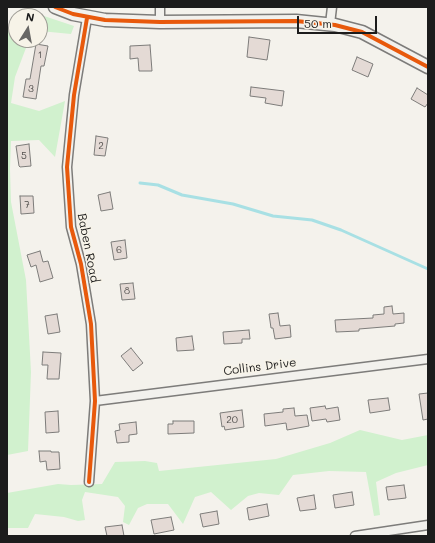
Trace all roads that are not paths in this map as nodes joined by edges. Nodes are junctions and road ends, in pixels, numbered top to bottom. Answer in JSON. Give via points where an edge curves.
{"nodes":[{"id":1,"x":55,"y":7,"type":"edge"},
{"id":2,"x":160,"y":7,"type":"edge"},
{"id":3,"x":332,"y":7,"type":"edge"},
{"id":4,"x":86,"y":18,"type":"junction"},
{"id":5,"x":160,"y":22,"type":"junction"},
{"id":6,"x":330,"y":24,"type":"junction"},
{"id":7,"x":428,"y":67,"type":"edge"},
{"id":8,"x":428,"y":359,"type":"edge"},
{"id":9,"x":95,"y":400,"type":"junction"},
{"id":10,"x":89,"y":482,"type":"dead end"},
{"id":11,"x":428,"y":525,"type":"edge"},
{"id":12,"x":355,"y":536,"type":"edge"}],
"edges":[{"from":1,"to":4,"type":"street"},
{"from":2,"to":5,"type":"street"},
{"from":3,"to":6,"type":"street"},
{"from":4,"to":5,"type":"street"},
{"from":4,"to":9,"type":"street","name":"Baben Road","via":[[74,95],[68,174],[71,227],[81,264],[91,324]]},
{"from":5,"to":6,"type":"street","via":[[296,21]]},
{"from":6,"to":7,"type":"street","via":[[362,32]]},
{"from":8,"to":9,"type":"street","name":"Collins Drive"},
{"from":9,"to":10,"type":"street","name":"Baben Road"},
{"from":11,"to":12,"type":"street"}]}
